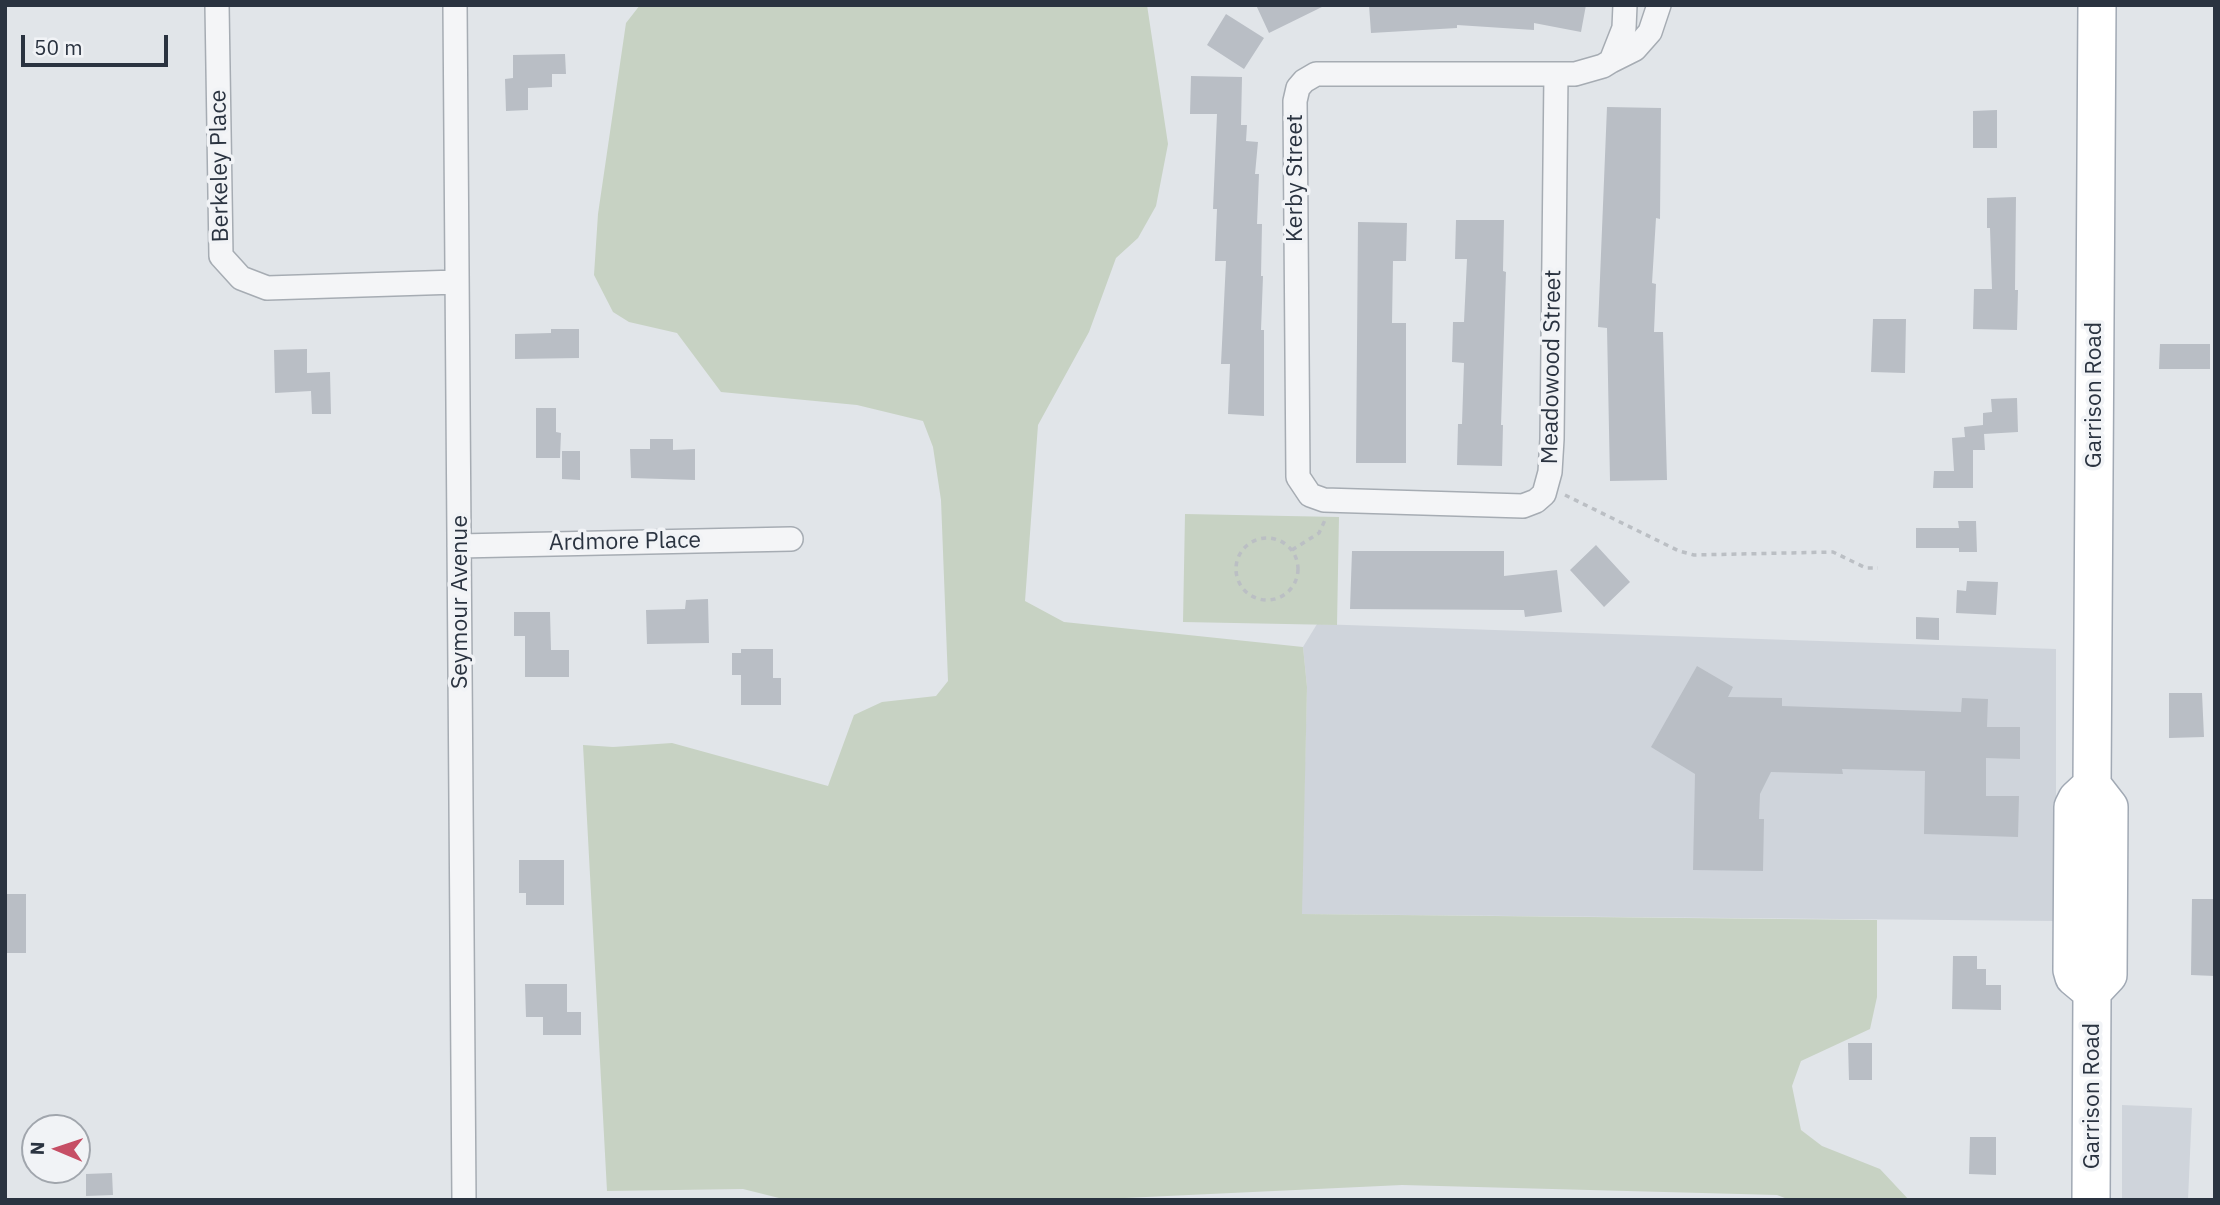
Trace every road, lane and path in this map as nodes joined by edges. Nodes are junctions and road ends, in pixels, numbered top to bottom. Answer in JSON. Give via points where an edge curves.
{"nodes":[{"id":1,"x":218,"y":5,"type":"edge"},
{"id":2,"x":455,"y":5,"type":"edge"},
{"id":3,"x":1625,"y":5,"type":"edge"},
{"id":4,"x":1659,"y":5,"type":"edge"},
{"id":5,"x":2096,"y":5,"type":"edge"},
{"id":6,"x":1611,"y":61,"type":"junction"},
{"id":7,"x":1556,"y":74,"type":"junction"},
{"id":8,"x":457,"y":282,"type":"junction"},
{"id":9,"x":1548,"y":486,"type":"junction"},
{"id":10,"x":1304,"y":488,"type":"joint"},
{"id":11,"x":1329,"y":500,"type":"junction"},
{"id":12,"x":791,"y":539,"type":"dead end"},
{"id":13,"x":459,"y":546,"type":"junction"},
{"id":14,"x":1292,"y":550,"type":"junction"},
{"id":15,"x":1878,"y":568,"type":"dead end"},
{"id":16,"x":464,"y":1200,"type":"edge"},
{"id":17,"x":2091,"y":1200,"type":"edge"}],
"edges":[{"from":1,"to":8,"type":"street","name":"Berkeley Place","via":[[222,256],[241,278],[267,288]]},
{"from":2,"to":8,"type":"street","name":"Seymour Avenue"},
{"from":3,"to":6,"type":"street","via":[[1624,28]]},
{"from":4,"to":6,"type":"street","via":[[1650,32],[1635,49]]},
{"from":5,"to":17,"type":"main road","name":"Garrison Road","via":[[2092,785],[2073,807],[2072,970],[2092,992]]},
{"from":6,"to":7,"type":"street","via":[[1590,71]]},
{"from":7,"to":9,"type":"street","name":"Meadowood Street"},
{"from":7,"to":10,"type":"street","name":"Kerby Street","via":[[1316,74],[1298,88],[1298,477]]},
{"from":8,"to":13,"type":"street","name":"Seymour Avenue"},
{"from":9,"to":11,"type":"street","name":"Meadowood Street","via":[[1536,501],[1523,506]]},
{"from":9,"to":15,"type":"path","via":[[1694,555],[1833,552],[1866,568]]},
{"from":10,"to":11,"type":"street","name":"Meadowood Street","via":[[1310,495]]},
{"from":11,"to":14,"type":"path","via":[[1325,525]]},
{"from":12,"to":13,"type":"street","name":"Ardmore Place"},
{"from":13,"to":16,"type":"street","name":"Seymour Avenue"},
{"from":14,"to":14,"type":"path","via":[[1276,538],[1247,544],[1235,570],[1242,588],[1260,600],[1281,597],[1296,581],[1297,559]]}]}
